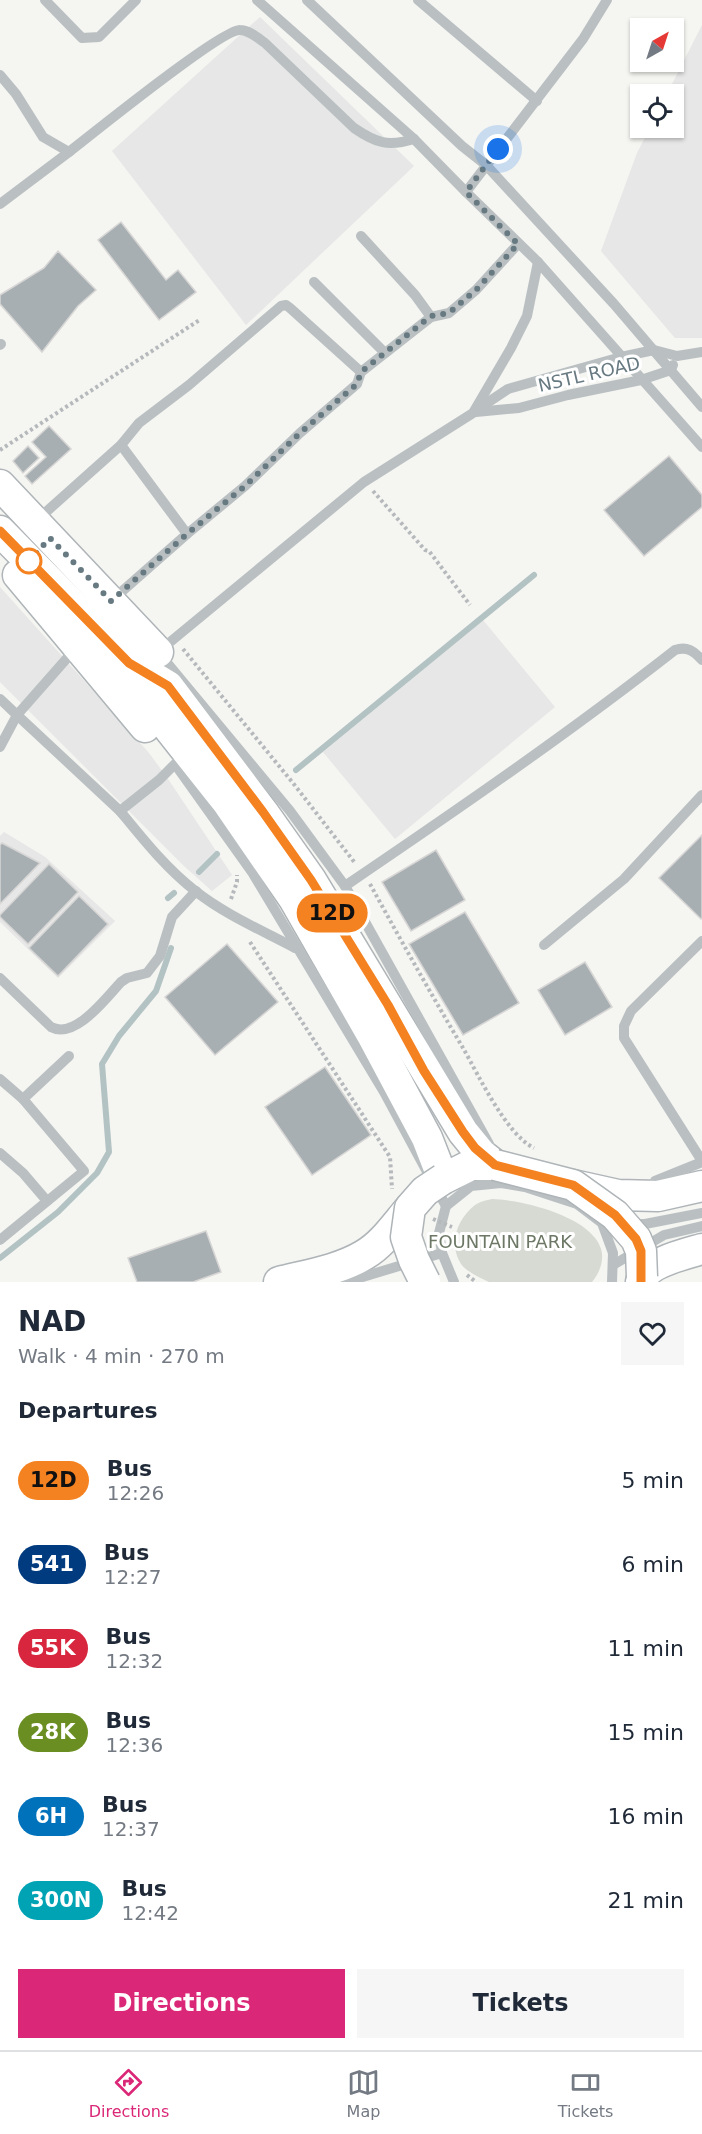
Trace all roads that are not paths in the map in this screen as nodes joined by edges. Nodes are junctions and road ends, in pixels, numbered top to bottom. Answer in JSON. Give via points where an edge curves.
{"nodes":[{"id":1,"x":45,"y":0,"type":"edge"},
{"id":2,"x":136,"y":0,"type":"edge"},
{"id":3,"x":257,"y":0,"type":"edge"},
{"id":4,"x":307,"y":0,"type":"edge"},
{"id":5,"x":417,"y":0,"type":"edge"},
{"id":6,"x":607,"y":0,"type":"edge"},
{"id":7,"x":0,"y":75,"type":"edge"},
{"id":8,"x":537,"y":101,"type":"junction"},
{"id":9,"x":414,"y":138,"type":"junction"},
{"id":10,"x":69,"y":152,"type":"junction"},
{"id":11,"x":486,"y":165,"type":"junction"},
{"id":12,"x":466,"y":192,"type":"junction"},
{"id":13,"x":0,"y":204,"type":"edge"},
{"id":14,"x":361,"y":236,"type":"dead end"},
{"id":15,"x":518,"y":244,"type":"junction"},
{"id":16,"x":538,"y":262,"type":"junction"},
{"id":17,"x":314,"y":282,"type":"dead end"},
{"id":18,"x":431,"y":316,"type":"junction"},
{"id":19,"x":654,"y":350,"type":"junction"},
{"id":20,"x":702,"y":352,"type":"edge"},
{"id":21,"x":385,"y":353,"type":"junction"},
{"id":22,"x":676,"y":356,"type":"junction"},
{"id":23,"x":621,"y":357,"type":"junction"},
{"id":24,"x":671,"y":370,"type":"junction"},
{"id":25,"x":361,"y":372,"type":"junction"},
{"id":26,"x":641,"y":380,"type":"junction"},
{"id":27,"x":702,"y":407,"type":"edge"},
{"id":28,"x":473,"y":413,"type":"junction"},
{"id":29,"x":121,"y":445,"type":"junction"},
{"id":30,"x":702,"y":447,"type":"edge"},
{"id":31,"x":0,"y":485,"type":"edge"},
{"id":32,"x":35,"y":522,"type":"junction"},
{"id":33,"x":0,"y":531,"type":"edge"},
{"id":34,"x":187,"y":534,"type":"junction"},
{"id":35,"x":0,"y":554,"type":"edge"},
{"id":36,"x":111,"y":601,"type":"junction"},
{"id":37,"x":78,"y":646,"type":"junction"},
{"id":38,"x":158,"y":652,"type":"junction"},
{"id":39,"x":702,"y":660,"type":"edge"},
{"id":40,"x":159,"y":694,"type":"junction"},
{"id":41,"x":0,"y":699,"type":"edge"},
{"id":42,"x":17,"y":715,"type":"junction"},
{"id":43,"x":0,"y":747,"type":"edge"},
{"id":44,"x":175,"y":764,"type":"junction"},
{"id":45,"x":702,"y":795,"type":"edge"},
{"id":46,"x":120,"y":811,"type":"junction"},
{"id":47,"x":345,"y":886,"type":"junction"},
{"id":48,"x":196,"y":891,"type":"junction"},
{"id":49,"x":702,"y":941,"type":"edge"},
{"id":50,"x":544,"y":945,"type":"dead end"},
{"id":51,"x":296,"y":949,"type":"junction"},
{"id":52,"x":0,"y":978,"type":"edge"},
{"id":53,"x":69,"y":1056,"type":"dead end"},
{"id":54,"x":0,"y":1078,"type":"edge"},
{"id":55,"x":23,"y":1099,"type":"junction"},
{"id":56,"x":0,"y":1153,"type":"edge"},
{"id":57,"x":702,"y":1162,"type":"edge"},
{"id":58,"x":495,"y":1165,"type":"junction"},
{"id":59,"x":655,"y":1181,"type":"dead end"},
{"id":60,"x":573,"y":1185,"type":"junction"},
{"id":61,"x":702,"y":1186,"type":"edge"},
{"id":62,"x":525,"y":1187,"type":"junction"},
{"id":63,"x":445,"y":1193,"type":"junction"},
{"id":64,"x":47,"y":1201,"type":"junction"},
{"id":65,"x":410,"y":1208,"type":"junction"},
{"id":66,"x":702,"y":1213,"type":"edge"},
{"id":67,"x":602,"y":1223,"type":"junction"},
{"id":68,"x":702,"y":1226,"type":"edge"},
{"id":69,"x":1,"y":1237,"type":"edge"},
{"id":70,"x":702,"y":1250,"type":"edge"},
{"id":71,"x":442,"y":1252,"type":"junction"},
{"id":72,"x":613,"y":1264,"type":"junction"},
{"id":73,"x":641,"y":1279,"type":"edge"},
{"id":74,"x":439,"y":1281,"type":"edge"},
{"id":75,"x":279,"y":1282,"type":"edge"},
{"id":76,"x":346,"y":1282,"type":"edge"},
{"id":77,"x":612,"y":1282,"type":"edge"}],
"edges":[{"from":1,"to":2,"type":"street","via":[[82,38],[99,37]]},
{"from":3,"to":9,"type":"street"},
{"from":4,"to":11,"type":"street"},
{"from":5,"to":8,"type":"street"},
{"from":6,"to":8,"type":"street"},
{"from":7,"to":10,"type":"street","via":[[44,137]]},
{"from":8,"to":11,"type":"street"},
{"from":9,"to":10,"type":"street","via":[[388,144],[369,138],[265,43],[240,30],[195,56]]},
{"from":9,"to":12,"type":"street"},
{"from":10,"to":13,"type":"street"},
{"from":11,"to":12,"type":"street"},
{"from":11,"to":19,"type":"street"},
{"from":12,"to":15,"type":"street"},
{"from":14,"to":18,"type":"street"},
{"from":15,"to":16,"type":"street"},
{"from":15,"to":18,"type":"street","via":[[449,313]]},
{"from":16,"to":23,"type":"street"},
{"from":16,"to":28,"type":"street","via":[[527,316]]},
{"from":17,"to":21,"type":"street"},
{"from":18,"to":21,"type":"street"},
{"from":19,"to":22,"type":"street"},
{"from":19,"to":23,"type":"street"},
{"from":19,"to":24,"type":"street"},
{"from":20,"to":22,"type":"street"},
{"from":21,"to":25,"type":"street"},
{"from":22,"to":24,"type":"street"},
{"from":23,"to":26,"type":"street"},
{"from":23,"to":28,"type":"street","via":[[508,389]]},
{"from":24,"to":26,"type":"street","name":"NSTL ROAD"},
{"from":24,"to":27,"type":"street"},
{"from":25,"to":29,"type":"street","via":[[283,305],[139,423]]},
{"from":25,"to":34,"type":"street","via":[[357,384]]},
{"from":26,"to":28,"type":"street","name":"NSTL ROAD","via":[[519,408]]},
{"from":26,"to":30,"type":"street"},
{"from":28,"to":38,"type":"street","via":[[364,482]]},
{"from":29,"to":32,"type":"street"},
{"from":29,"to":34,"type":"street"},
{"from":31,"to":32,"type":"main road"},
{"from":32,"to":36,"type":"main road"},
{"from":33,"to":40,"type":"main road"},
{"from":34,"to":36,"type":"street"},
{"from":35,"to":37,"type":"main road"},
{"from":36,"to":38,"type":"main road"},
{"from":37,"to":42,"type":"street"},
{"from":37,"to":44,"type":"main road"},
{"from":38,"to":47,"type":"street","via":[[290,811]]},
{"from":39,"to":47,"type":"street","via":[[689,649],[675,650]]},
{"from":40,"to":58,"type":"main road","via":[[263,812],[311,880],[463,1132]]},
{"from":40,"to":63,"type":"main road","via":[[294,899],[372,1035],[427,1138]]},
{"from":41,"to":42,"type":"street"},
{"from":42,"to":43,"type":"street"},
{"from":42,"to":46,"type":"street"},
{"from":44,"to":46,"type":"street"},
{"from":44,"to":51,"type":"street","via":[[252,872]]},
{"from":45,"to":50,"type":"street","via":[[624,879]]},
{"from":46,"to":48,"type":"street","via":[[152,850]]},
{"from":47,"to":62,"type":"street","via":[[490,1146]]},
{"from":48,"to":51,"type":"street"},
{"from":48,"to":52,"type":"street","via":[[172,917],[160,956],[147,973],[121,982],[84,1020],[68,1030],[51,1027]]},
{"from":49,"to":57,"type":"street","via":[[631,1011],[624,1026],[624,1038]]},
{"from":51,"to":63,"type":"street","via":[[384,1092],[417,1156]]},
{"from":53,"to":55,"type":"street"},
{"from":54,"to":55,"type":"street"},
{"from":55,"to":64,"type":"street","via":[[84,1171]]},
{"from":56,"to":64,"type":"street"},
{"from":57,"to":59,"type":"street"},
{"from":58,"to":60,"type":"main road","bridge":true},
{"from":58,"to":63,"type":"main road","via":[[471,1165]]},
{"from":60,"to":61,"type":"main road","via":[[618,1196],[658,1196]]},
{"from":60,"to":73,"type":"main road","bridge":true,"via":[[615,1215],[636,1239],[641,1251]]},
{"from":62,"to":63,"type":"street","via":[[501,1183]]},
{"from":62,"to":67,"type":"street","via":[[577,1204]]},
{"from":63,"to":65,"type":"main road","bridge":true,"via":[[425,1191]]},
{"from":63,"to":71,"type":"street","via":[[439,1233]]},
{"from":64,"to":69,"type":"street"},
{"from":65,"to":74,"type":"main road","bridge":true,"via":[[406,1237],[414,1260]]},
{"from":65,"to":75,"type":"main road","via":[[384,1239],[364,1255],[331,1269]]},
{"from":66,"to":67,"type":"street","via":[[645,1224]]},
{"from":67,"to":72,"type":"street","via":[[613,1252]]},
{"from":68,"to":72,"type":"street","via":[[664,1235]]},
{"from":70,"to":73,"type":"main road","via":[[658,1263]]},
{"from":71,"to":74,"type":"street"},
{"from":71,"to":76,"type":"street"},
{"from":72,"to":77,"type":"street"}]}
